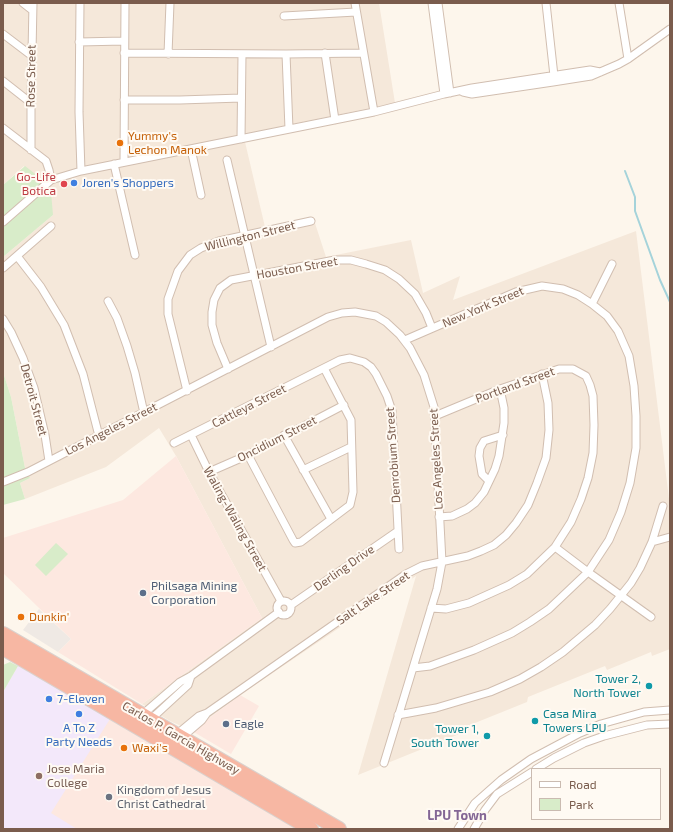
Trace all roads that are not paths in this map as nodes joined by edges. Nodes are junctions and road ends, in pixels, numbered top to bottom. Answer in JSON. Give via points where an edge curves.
{"nodes":[{"id":1,"x":23,"y":3,"type":"edge"},
{"id":2,"x":80,"y":3,"type":"edge"},
{"id":3,"x":125,"y":3,"type":"edge"},
{"id":4,"x":170,"y":3,"type":"edge"},
{"id":5,"x":355,"y":3,"type":"edge"},
{"id":6,"x":432,"y":3,"type":"edge"},
{"id":7,"x":438,"y":3,"type":"edge"},
{"id":8,"x":546,"y":3,"type":"edge"},
{"id":9,"x":619,"y":3,"type":"edge"},
{"id":10,"x":32,"y":6,"type":"edge"},
{"id":11,"x":356,"y":12,"type":"junction"},
{"id":12,"x":284,"y":16,"type":"dead end"},
{"id":13,"x":437,"y":16,"type":"junction"},
{"id":14,"x":670,"y":30,"type":"edge"},
{"id":15,"x":3,"y":34,"type":"edge"},
{"id":16,"x":124,"y":41,"type":"junction"},
{"id":17,"x":80,"y":42,"type":"junction"},
{"id":18,"x":124,"y":53,"type":"junction"},
{"id":19,"x":325,"y":53,"type":"junction"},
{"id":20,"x":362,"y":53,"type":"junction"},
{"id":21,"x":168,"y":54,"type":"junction"},
{"id":22,"x":242,"y":54,"type":"junction"},
{"id":23,"x":286,"y":54,"type":"junction"},
{"id":24,"x":32,"y":56,"type":"junction"},
{"id":25,"x":628,"y":59,"type":"junction"},
{"id":26,"x":600,"y":72,"type":"junction"},
{"id":27,"x":554,"y":76,"type":"junction"},
{"id":28,"x":3,"y":81,"type":"edge"},
{"id":29,"x":461,"y":91,"type":"junction"},
{"id":30,"x":446,"y":93,"type":"junction"},
{"id":31,"x":241,"y":98,"type":"junction"},
{"id":32,"x":124,"y":100,"type":"junction"},
{"id":33,"x":31,"y":103,"type":"junction"},
{"id":34,"x":374,"y":112,"type":"junction"},
{"id":35,"x":335,"y":120,"type":"junction"},
{"id":36,"x":3,"y":128,"type":"edge"},
{"id":37,"x":289,"y":129,"type":"junction"},
{"id":38,"x":241,"y":139,"type":"junction"},
{"id":39,"x":191,"y":148,"type":"junction"},
{"id":40,"x":31,"y":150,"type":"junction"},
{"id":41,"x":227,"y":160,"type":"dead end"},
{"id":42,"x":124,"y":162,"type":"junction"},
{"id":43,"x":114,"y":164,"type":"junction"},
{"id":44,"x":81,"y":171,"type":"junction"},
{"id":45,"x":51,"y":180,"type":"junction"},
{"id":46,"x":201,"y":195,"type":"dead end"},
{"id":47,"x":311,"y":221,"type":"dead end"},
{"id":48,"x":3,"y":222,"type":"edge"},
{"id":49,"x":51,"y":226,"type":"dead end"},
{"id":50,"x":245,"y":236,"type":"junction"},
{"id":51,"x":135,"y":255,"type":"dead end"},
{"id":52,"x":17,"y":256,"type":"junction"},
{"id":53,"x":612,"y":264,"type":"dead end"},
{"id":54,"x":3,"y":268,"type":"edge"},
{"id":55,"x":254,"y":276,"type":"junction"},
{"id":56,"x":108,"y":301,"type":"dead end"},
{"id":57,"x":592,"y":304,"type":"junction"},
{"id":58,"x":3,"y":319,"type":"edge"},
{"id":59,"x":432,"y":328,"type":"junction"},
{"id":60,"x":405,"y":340,"type":"junction"},
{"id":61,"x":271,"y":347,"type":"junction"},
{"id":62,"x":324,"y":368,"type":"junction"},
{"id":63,"x":228,"y":369,"type":"junction"},
{"id":64,"x":542,"y":374,"type":"junction"},
{"id":65,"x":500,"y":389,"type":"junction"},
{"id":66,"x":187,"y":390,"type":"junction"},
{"id":67,"x":344,"y":404,"type":"junction"},
{"id":68,"x":144,"y":413,"type":"junction"},
{"id":69,"x":435,"y":416,"type":"junction"},
{"id":70,"x":191,"y":435,"type":"junction"},
{"id":71,"x":284,"y":435,"type":"junction"},
{"id":72,"x":503,"y":435,"type":"junction"},
{"id":73,"x":99,"y":436,"type":"junction"},
{"id":74,"x":174,"y":443,"type":"dead end"},
{"id":75,"x":351,"y":447,"type":"junction"},
{"id":76,"x":248,"y":455,"type":"junction"},
{"id":77,"x":49,"y":461,"type":"junction"},
{"id":78,"x":302,"y":470,"type":"junction"},
{"id":79,"x":209,"y":472,"type":"junction"},
{"id":80,"x":490,"y":481,"type":"junction"},
{"id":81,"x":3,"y":482,"type":"edge"},
{"id":82,"x":664,"y":506,"type":"dead end"},
{"id":83,"x":439,"y":517,"type":"junction"},
{"id":84,"x":331,"y":519,"type":"junction"},
{"id":85,"x":398,"y":531,"type":"junction"},
{"id":86,"x":670,"y":537,"type":"edge"},
{"id":87,"x":652,"y":542,"type":"junction"},
{"id":88,"x":555,"y":547,"type":"junction"},
{"id":89,"x":399,"y":549,"type":"dead end"},
{"id":90,"x":442,"y":562,"type":"junction"},
{"id":91,"x":588,"y":572,"type":"junction"},
{"id":92,"x":621,"y":596,"type":"junction"},
{"id":93,"x":281,"y":601,"type":"junction"},
{"id":94,"x":291,"y":605,"type":"junction"},
{"id":95,"x":431,"y":608,"type":"junction"},
{"id":96,"x":278,"y":612,"type":"junction"},
{"id":97,"x":651,"y":617,"type":"dead end"},
{"id":98,"x":3,"y":634,"type":"edge"},
{"id":99,"x":3,"y":648,"type":"edge"},
{"id":100,"x":412,"y":668,"type":"junction"},
{"id":101,"x":670,"y":710,"type":"edge"},
{"id":102,"x":398,"y":714,"type":"junction"},
{"id":103,"x":143,"y":722,"type":"junction"},
{"id":104,"x":670,"y":724,"type":"edge"},
{"id":105,"x":179,"y":736,"type":"junction"},
{"id":106,"x":384,"y":762,"type":"dead end"},
{"id":107,"x":538,"y":768,"type":"edge"},
{"id":108,"x":531,"y":773,"type":"edge"},
{"id":109,"x":311,"y":829,"type":"edge"},
{"id":110,"x":339,"y":829,"type":"edge"},
{"id":111,"x":458,"y":829,"type":"edge"},
{"id":112,"x":474,"y":829,"type":"edge"}],
"edges":[{"from":1,"to":10,"type":"street"},
{"from":2,"to":17,"type":"street"},
{"from":3,"to":16,"type":"street"},
{"from":4,"to":21,"type":"street"},
{"from":5,"to":11,"type":"street"},
{"from":6,"to":13,"type":"street"},
{"from":7,"to":13,"type":"street"},
{"from":8,"to":27,"type":"street"},
{"from":9,"to":25,"type":"street"},
{"from":10,"to":24,"type":"street","name":"Rose Street"},
{"from":11,"to":12,"type":"street"},
{"from":11,"to":20,"type":"street"},
{"from":13,"to":30,"type":"street"},
{"from":14,"to":25,"type":"street"},
{"from":15,"to":24,"type":"street"},
{"from":16,"to":17,"type":"street"},
{"from":16,"to":18,"type":"street"},
{"from":17,"to":44,"type":"street"},
{"from":18,"to":21,"type":"street"},
{"from":18,"to":32,"type":"street"},
{"from":19,"to":20,"type":"street"},
{"from":19,"to":23,"type":"street"},
{"from":19,"to":35,"type":"street"},
{"from":20,"to":34,"type":"street"},
{"from":21,"to":22,"type":"street"},
{"from":22,"to":23,"type":"street"},
{"from":22,"to":31,"type":"street"},
{"from":23,"to":37,"type":"street"},
{"from":24,"to":33,"type":"street","name":"Rose Street"},
{"from":25,"to":26,"type":"street"},
{"from":26,"to":27,"type":"street","via":[[590,70]]},
{"from":26,"to":29,"type":"street","via":[[591,76],[472,94]]},
{"from":27,"to":29,"type":"street"},
{"from":28,"to":33,"type":"street"},
{"from":29,"to":30,"type":"street"},
{"from":30,"to":34,"type":"street"},
{"from":31,"to":32,"type":"street"},
{"from":31,"to":38,"type":"street"},
{"from":32,"to":42,"type":"street"},
{"from":33,"to":40,"type":"street","name":"Rose Street"},
{"from":34,"to":35,"type":"street"},
{"from":35,"to":37,"type":"street"},
{"from":36,"to":40,"type":"street"},
{"from":37,"to":38,"type":"street"},
{"from":38,"to":39,"type":"street"},
{"from":39,"to":42,"type":"street"},
{"from":39,"to":46,"type":"street"},
{"from":40,"to":45,"type":"street","via":[[46,161]]},
{"from":41,"to":50,"type":"street"},
{"from":42,"to":43,"type":"street"},
{"from":43,"to":44,"type":"street"},
{"from":43,"to":51,"type":"street"},
{"from":44,"to":45,"type":"street"},
{"from":45,"to":48,"type":"street"},
{"from":47,"to":50,"type":"street","name":"Willington Street"},
{"from":49,"to":52,"type":"street"},
{"from":50,"to":55,"type":"street"},
{"from":50,"to":66,"type":"street","name":"Willington Street","via":[[219,241],[190,255],[178,271],[172,285],[168,299],[168,314]]},
{"from":52,"to":54,"type":"street"},
{"from":52,"to":73,"type":"street","via":[[41,287],[64,325],[82,374]]},
{"from":53,"to":57,"type":"street"},
{"from":55,"to":59,"type":"street","name":"Houston Street","via":[[335,260],[351,260],[366,264],[385,270],[415,294]]},
{"from":55,"to":61,"type":"street"},
{"from":55,"to":63,"type":"street","name":"Houston Street","via":[[231,280],[220,288],[214,300],[212,325]]},
{"from":56,"to":68,"type":"street","via":[[127,346]]},
{"from":57,"to":59,"type":"street","name":"New York Street","via":[[563,289],[542,286],[516,292]]},
{"from":57,"to":91,"type":"street","name":"New York Street","via":[[607,316],[618,331],[629,356],[634,386],[636,448],[630,484],[621,512],[609,540]]},
{"from":58,"to":77,"type":"street","name":"Detroit Street","via":[[23,358],[34,388]]},
{"from":59,"to":60,"type":"street","name":"New York Street"},
{"from":60,"to":61,"type":"street","name":"Los Angeles Street","via":[[376,316],[355,312],[328,318]]},
{"from":60,"to":69,"type":"street","name":"Los Angeles Street","via":[[424,375]]},
{"from":61,"to":63,"type":"street","name":"Los Angeles Street"},
{"from":62,"to":67,"type":"street"},
{"from":62,"to":70,"type":"street","name":"Cattleya Street"},
{"from":62,"to":85,"type":"street","name":"Denrobium Street","via":[[350,358],[364,362],[376,374],[387,396],[393,420]]},
{"from":63,"to":66,"type":"street","name":"Los Angeles Street"},
{"from":64,"to":65,"type":"street","name":"Portland Street"},
{"from":64,"to":88,"type":"street","name":"Portland Street","via":[[559,369],[573,369],[586,376],[593,396],[593,453],[588,478],[571,522]]},
{"from":64,"to":90,"type":"street","name":"Salt Lake Street","via":[[548,403],[549,430],[546,458],[528,505],[506,535],[494,545],[468,556]]},
{"from":65,"to":69,"type":"street","name":"Portland Street"},
{"from":65,"to":72,"type":"street","via":[[504,408]]},
{"from":66,"to":68,"type":"street","name":"Los Angeles Street"},
{"from":67,"to":71,"type":"street","name":"Oncidium Street"},
{"from":67,"to":75,"type":"street","via":[[351,420]]},
{"from":68,"to":73,"type":"street","name":"Los Angeles Street"},
{"from":69,"to":83,"type":"street","name":"Los Angeles Street"},
{"from":70,"to":74,"type":"street","name":"Cattleya Street"},
{"from":70,"to":79,"type":"street","name":"Waling-Waling Street"},
{"from":71,"to":76,"type":"street","name":"Oncidium Street"},
{"from":71,"to":78,"type":"street"},
{"from":72,"to":80,"type":"street","via":[[500,456]]},
{"from":72,"to":80,"type":"street","via":[[484,441],[480,448],[482,474]]},
{"from":73,"to":77,"type":"street","name":"Los Angeles Street"},
{"from":75,"to":78,"type":"street"},
{"from":75,"to":84,"type":"street","via":[[352,500],[346,509]]},
{"from":76,"to":79,"type":"street","name":"Oncidium Street"},
{"from":76,"to":84,"type":"street","via":[[292,540],[296,543],[301,542]]},
{"from":77,"to":81,"type":"street","name":"Los Angeles Street"},
{"from":78,"to":84,"type":"street"},
{"from":79,"to":93,"type":"street","name":"Waling-Waling Street"},
{"from":80,"to":83,"type":"street","via":[[471,506],[452,516]]},
{"from":82,"to":87,"type":"street"},
{"from":83,"to":90,"type":"street","name":"Los Angeles Street"},
{"from":85,"to":89,"type":"street","name":"Denrobium Street"},
{"from":85,"to":94,"type":"street","name":"Derling Drive"},
{"from":86,"to":87,"type":"street"},
{"from":87,"to":92,"type":"street","via":[[640,568]]},
{"from":88,"to":91,"type":"street"},
{"from":88,"to":95,"type":"street","name":"Portland Street","via":[[527,574],[509,586],[469,603],[446,609]]},
{"from":90,"to":95,"type":"street","name":"Los Angeles Street"},
{"from":90,"to":105,"type":"street","name":"Salt Lake Street","via":[[417,568],[406,574],[207,713],[202,720]]},
{"from":91,"to":92,"type":"street"},
{"from":91,"to":100,"type":"street","name":"New York Street","via":[[549,609],[512,633],[430,666]]},
{"from":92,"to":97,"type":"street"},
{"from":92,"to":102,"type":"street","via":[[595,625],[563,652],[520,679],[456,703]]},
{"from":93,"to":94,"type":"street","via":[[288,601]]},
{"from":93,"to":96,"type":"street"},
{"from":94,"to":96,"type":"street","via":[[289,613],[283,615]]},
{"from":95,"to":100,"type":"street","name":"Los Angeles Street"},
{"from":96,"to":103,"type":"street","via":[[191,676],[188,685]]},
{"from":98,"to":103,"type":"highway","name":"Carlos P. Garcia Highway"},
{"from":99,"to":103,"type":"highway","name":"Carlos P. Garcia Highway"},
{"from":100,"to":102,"type":"street","name":"Los Angeles Street"},
{"from":101,"to":111,"type":"street","via":[[644,712],[601,724],[549,749],[501,780],[475,803]]},
{"from":102,"to":106,"type":"street","name":"Los Angeles Street"},
{"from":103,"to":105,"type":"highway","name":"Carlos P. Garcia Highway"},
{"from":103,"to":109,"type":"highway","name":"Carlos P. Garcia Highway"},
{"from":104,"to":107,"type":"street","via":[[647,725],[604,736],[584,743]]},
{"from":105,"to":110,"type":"highway","name":"Carlos P. Garcia Highway"},
{"from":108,"to":112,"type":"street","via":[[497,794]]}]}
